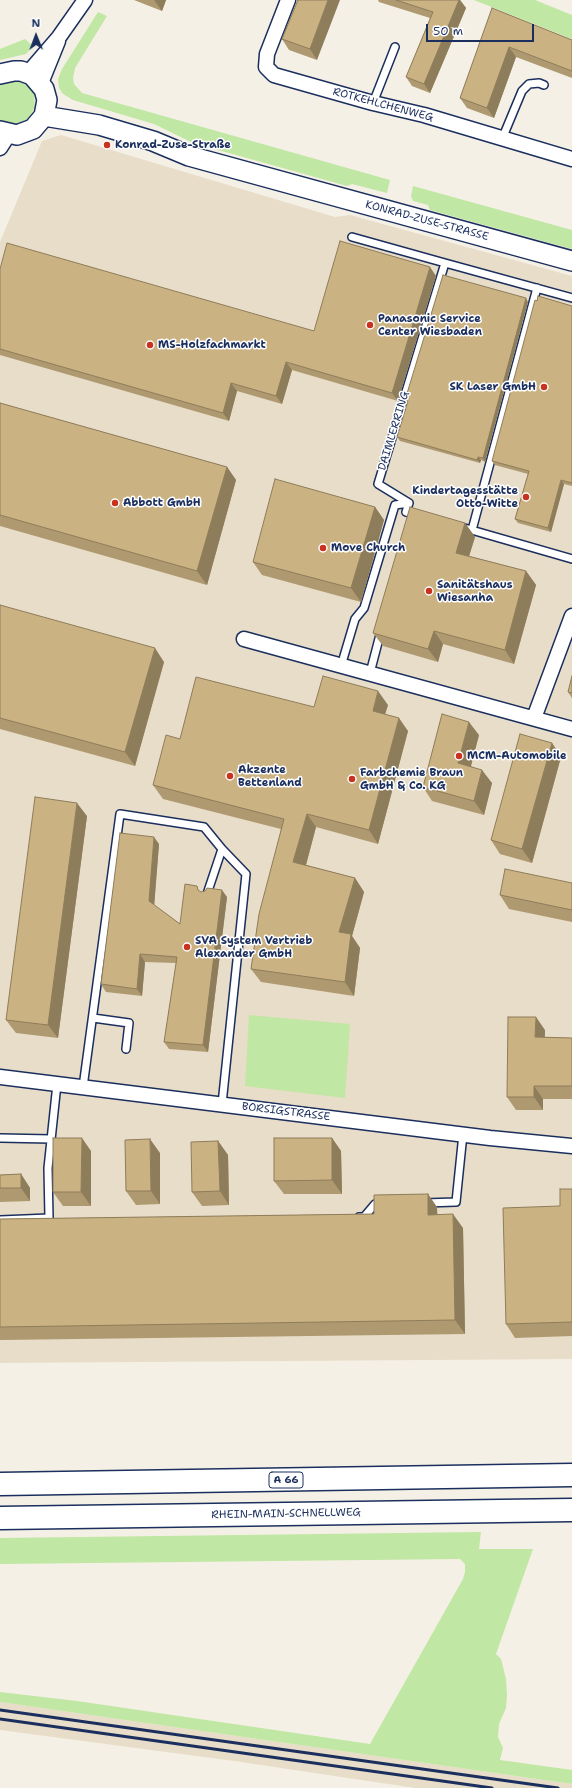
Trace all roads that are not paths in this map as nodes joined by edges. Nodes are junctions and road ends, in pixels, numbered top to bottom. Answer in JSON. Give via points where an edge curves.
{"nodes":[{"id":1,"x":85,"y":0,"type":"edge"},
{"id":2,"x":288,"y":0,"type":"edge"},
{"id":3,"x":394,"y":46,"type":"dead end"},
{"id":4,"x":0,"y":74,"type":"edge"},
{"id":5,"x":544,"y":85,"type":"dead end"},
{"id":6,"x":40,"y":93,"type":"junction"},
{"id":7,"x":373,"y":103,"type":"junction"},
{"id":8,"x":3,"y":138,"type":"edge"},
{"id":9,"x":502,"y":139,"type":"junction"},
{"id":10,"x":572,"y":159,"type":"edge"},
{"id":11,"x":352,"y":237,"type":"dead end"},
{"id":12,"x":572,"y":261,"type":"edge"},
{"id":13,"x":445,"y":263,"type":"junction"},
{"id":14,"x":537,"y":288,"type":"junction"},
{"id":15,"x":572,"y":298,"type":"edge"},
{"id":16,"x":409,"y":503,"type":"junction"},
{"id":17,"x":428,"y":518,"type":"edge"},
{"id":18,"x":450,"y":524,"type":"edge"},
{"id":19,"x":472,"y":530,"type":"junction"},
{"id":20,"x":572,"y":559,"type":"edge"},
{"id":21,"x":572,"y":616,"type":"edge"},
{"id":22,"x":383,"y":624,"type":"edge"},
{"id":23,"x":244,"y":639,"type":"dead end"},
{"id":24,"x":341,"y":666,"type":"junction"},
{"id":25,"x":370,"y":673,"type":"junction"},
{"id":26,"x":534,"y":718,"type":"junction"},
{"id":27,"x":572,"y":729,"type":"edge"},
{"id":28,"x":222,"y":849,"type":"junction"},
{"id":29,"x":206,"y":894,"type":"edge"},
{"id":30,"x":93,"y":1018,"type":"junction"},
{"id":31,"x":126,"y":1049,"type":"dead end"},
{"id":32,"x":0,"y":1077,"type":"edge"},
{"id":33,"x":57,"y":1084,"type":"junction"},
{"id":34,"x":83,"y":1087,"type":"junction"},
{"id":35,"x":222,"y":1104,"type":"junction"},
{"id":36,"x":463,"y":1134,"type":"junction"},
{"id":37,"x":0,"y":1138,"type":"edge"},
{"id":38,"x":51,"y":1139,"type":"junction"},
{"id":39,"x":572,"y":1146,"type":"edge"},
{"id":40,"x":390,"y":1203,"type":"edge"},
{"id":41,"x":419,"y":1203,"type":"edge"},
{"id":42,"x":348,"y":1218,"type":"edge"},
{"id":43,"x":0,"y":1220,"type":"edge"},
{"id":44,"x":572,"y":1475,"type":"edge"},
{"id":45,"x":0,"y":1484,"type":"edge"},
{"id":46,"x":572,"y":1510,"type":"edge"},
{"id":47,"x":0,"y":1518,"type":"edge"}],
"edges":[{"from":1,"to":6,"type":"street","via":[[59,37]]},
{"from":2,"to":7,"type":"street","name":"ROTKEHLCHENWEG","via":[[267,54],[268,70],[274,75]]},
{"from":3,"to":7,"type":"lane"},
{"from":4,"to":6,"type":"street","name":"KONRAD-ZUSE-STRASSE","via":[[14,70]]},
{"from":5,"to":9,"type":"lane","via":[[529,84],[522,90]]},
{"from":6,"to":8,"type":"street","via":[[37,126],[28,132]]},
{"from":6,"to":12,"type":"street","name":"KONRAD-ZUSE-STRASSE","via":[[99,125],[153,141],[189,156]]},
{"from":7,"to":9,"type":"street","name":"ROTKEHLCHENWEG","via":[[424,115]]},
{"from":9,"to":10,"type":"street","name":"ROTKEHLCHENWEG"},
{"from":11,"to":13,"type":"lane"},
{"from":13,"to":14,"type":"lane"},
{"from":13,"to":16,"type":"lane","name":"DAIMLERRING","via":[[378,484]]},
{"from":14,"to":15,"type":"lane"},
{"from":14,"to":19,"type":"lane"},
{"from":16,"to":17,"type":"lane","via":[[406,512],[412,517]]},
{"from":16,"to":24,"type":"lane","via":[[395,504],[364,608],[355,619]]},
{"from":18,"to":19,"type":"lane"},
{"from":19,"to":20,"type":"lane"},
{"from":21,"to":26,"type":"street"},
{"from":22,"to":25,"type":"lane"},
{"from":23,"to":24,"type":"street"},
{"from":24,"to":25,"type":"street"},
{"from":25,"to":26,"type":"street"},
{"from":26,"to":27,"type":"street"},
{"from":28,"to":29,"type":"lane"},
{"from":28,"to":30,"type":"lane","via":[[204,827],[120,814]]},
{"from":28,"to":35,"type":"lane","via":[[246,874]]},
{"from":30,"to":31,"type":"lane","via":[[129,1023]]},
{"from":30,"to":34,"type":"lane"},
{"from":32,"to":33,"type":"street","name":"BORSIGSTRASSE"},
{"from":33,"to":34,"type":"street","name":"BORSIGSTRASSE"},
{"from":33,"to":38,"type":"lane"},
{"from":34,"to":35,"type":"street","name":"BORSIGSTRASSE"},
{"from":35,"to":36,"type":"street","name":"BORSIGSTRASSE"},
{"from":36,"to":39,"type":"street","name":"BORSIGSTRASSE"},
{"from":36,"to":41,"type":"lane","via":[[456,1202]]},
{"from":37,"to":38,"type":"lane"},
{"from":38,"to":43,"type":"lane","via":[[48,1168],[49,1218]]},
{"from":40,"to":42,"type":"lane","via":[[375,1204],[364,1217]]},
{"from":44,"to":45,"type":"highway","number":"A 66"},
{"from":46,"to":47,"type":"highway","name":"RHEIN-MAIN-SCHNELLWEG"}]}
